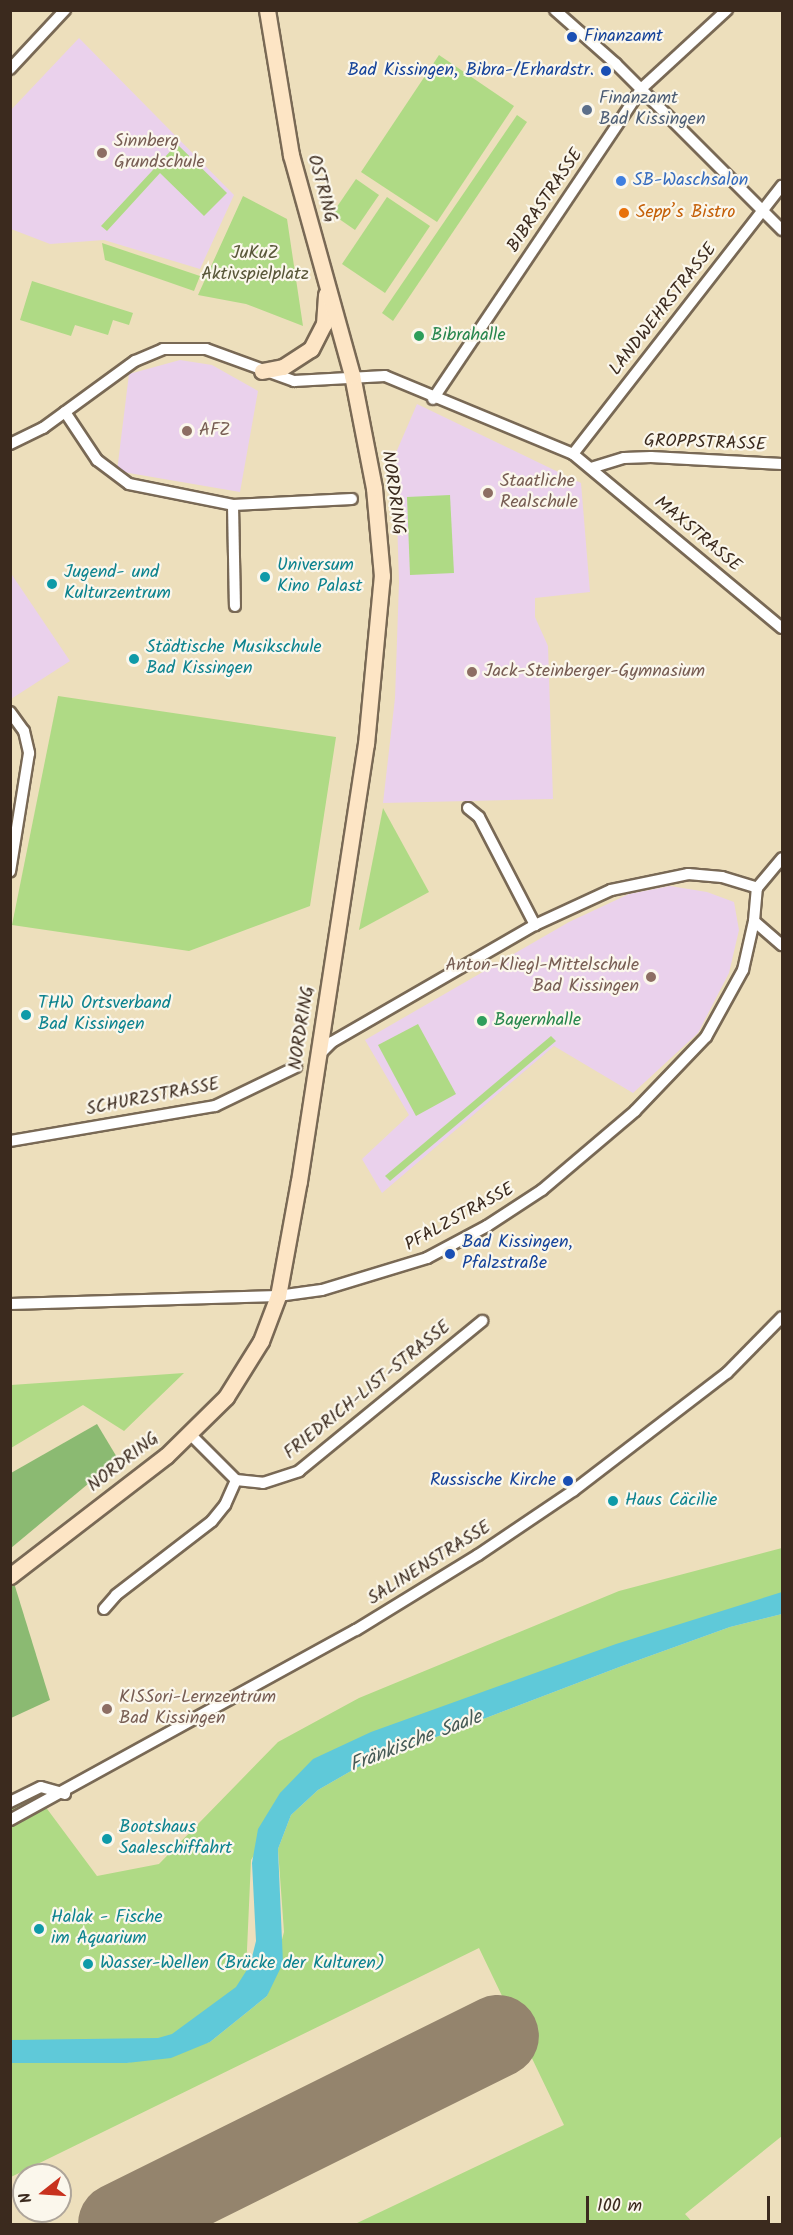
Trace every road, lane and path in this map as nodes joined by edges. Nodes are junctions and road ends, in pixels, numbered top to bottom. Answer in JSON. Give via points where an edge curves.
{"nodes":[{"id":1,"x":65,"y":10,"type":"edge"},
{"id":2,"x":267,"y":10,"type":"edge"},
{"id":3,"x":555,"y":10,"type":"edge"},
{"id":4,"x":727,"y":10,"type":"edge"},
{"id":5,"x":10,"y":69,"type":"edge"},
{"id":6,"x":641,"y":89,"type":"junction"},
{"id":7,"x":783,"y":186,"type":"edge"},
{"id":8,"x":763,"y":210,"type":"junction"},
{"id":9,"x":783,"y":230,"type":"edge"},
{"id":10,"x":327,"y":282,"type":"junction"},
{"id":11,"x":262,"y":371,"type":"junction"},
{"id":12,"x":352,"y":375,"type":"junction"},
{"id":13,"x":433,"y":399,"type":"junction"},
{"id":14,"x":65,"y":412,"type":"junction"},
{"id":15,"x":10,"y":444,"type":"edge"},
{"id":16,"x":573,"y":454,"type":"junction"},
{"id":17,"x":783,"y":464,"type":"edge"},
{"id":18,"x":591,"y":468,"type":"junction"},
{"id":19,"x":352,"y":499,"type":"dead end"},
{"id":20,"x":233,"y":505,"type":"junction"},
{"id":21,"x":235,"y":606,"type":"dead end"},
{"id":22,"x":783,"y":628,"type":"edge"},
{"id":23,"x":10,"y":712,"type":"edge"},
{"id":24,"x":468,"y":808,"type":"dead end"},
{"id":25,"x":783,"y":858,"type":"edge"},
{"id":26,"x":10,"y":872,"type":"edge"},
{"id":27,"x":757,"y":888,"type":"junction"},
{"id":28,"x":754,"y":921,"type":"junction"},
{"id":29,"x":535,"y":925,"type":"junction"},
{"id":30,"x":783,"y":945,"type":"edge"},
{"id":31,"x":319,"y":1055,"type":"junction"},
{"id":32,"x":296,"y":1066,"type":"dead end"},
{"id":33,"x":10,"y":1141,"type":"edge"},
{"id":34,"x":278,"y":1296,"type":"junction"},
{"id":35,"x":10,"y":1304,"type":"edge"},
{"id":36,"x":783,"y":1317,"type":"edge"},
{"id":37,"x":482,"y":1321,"type":"dead end"},
{"id":38,"x":191,"y":1435,"type":"junction"},
{"id":39,"x":236,"y":1480,"type":"junction"},
{"id":40,"x":10,"y":1576,"type":"edge"},
{"id":41,"x":104,"y":1609,"type":"dead end"},
{"id":42,"x":65,"y":1794,"type":"junction"},
{"id":43,"x":10,"y":1802,"type":"edge"},
{"id":44,"x":10,"y":1820,"type":"edge"}],
"edges":[{"from":1,"to":5,"type":"street"},
{"from":2,"to":10,"type":"main road","name":"OSTRING","via":[[291,155]]},
{"from":3,"to":6,"type":"street"},
{"from":4,"to":6,"type":"street","name":"BIBRASTRASSE"},
{"from":6,"to":8,"type":"street"},
{"from":6,"to":13,"type":"street","name":"BIBRASTRASSE"},
{"from":7,"to":8,"type":"street","name":"LANDWEHRSTRASSE"},
{"from":8,"to":9,"type":"street"},
{"from":8,"to":16,"type":"street","name":"LANDWEHRSTRASSE"},
{"from":10,"to":11,"type":"main road","via":[[324,324],[311,349],[283,367]]},
{"from":10,"to":12,"type":"main road","name":"OSTRING"},
{"from":11,"to":12,"type":"street","name":"MAXSTRASSE","via":[[294,381]]},
{"from":11,"to":14,"type":"street","name":"MAXSTRASSE","via":[[206,349],[163,349],[135,361]]},
{"from":12,"to":13,"type":"street","name":"MAXSTRASSE","via":[[385,376]]},
{"from":12,"to":31,"type":"main road","name":"NORDRING","via":[[374,488],[382,576],[368,734]]},
{"from":13,"to":16,"type":"street","name":"MAXSTRASSE"},
{"from":14,"to":15,"type":"street","name":"MAXSTRASSE"},
{"from":14,"to":20,"type":"street","via":[[97,460],[129,484]]},
{"from":16,"to":18,"type":"street","name":"MAXSTRASSE"},
{"from":17,"to":18,"type":"street","name":"GROPPSTRASSE","via":[[651,456],[624,458]]},
{"from":18,"to":22,"type":"street","name":"MAXSTRASSE"},
{"from":19,"to":20,"type":"street"},
{"from":20,"to":21,"type":"street"},
{"from":23,"to":26,"type":"street","via":[[24,731],[29,753]]},
{"from":24,"to":29,"type":"street","via":[[479,817]]},
{"from":25,"to":27,"type":"street"},
{"from":27,"to":28,"type":"street","name":"PFALZSTRASSE"},
{"from":27,"to":29,"type":"street","via":[[722,877],[666,877],[611,890]]},
{"from":28,"to":30,"type":"street"},
{"from":28,"to":34,"type":"street","name":"PFALZSTRASSE","via":[[743,970],[706,1037],[635,1111],[542,1190],[427,1258],[322,1290]]},
{"from":29,"to":31,"type":"street","via":[[332,1042]]},
{"from":31,"to":34,"type":"main road","name":"NORDRING"},
{"from":32,"to":33,"type":"street","name":"SCHURZSTRASSE","via":[[215,1106]]},
{"from":34,"to":35,"type":"street","name":"PFALZSTRASSE"},
{"from":34,"to":38,"type":"main road","name":"NORDRING","via":[[261,1341],[243,1373]]},
{"from":36,"to":42,"type":"street","name":"SALINENSTRASSE","via":[[727,1373],[573,1491],[356,1630]]},
{"from":37,"to":39,"type":"street","name":"FRIEDRICH-LIST-STRASSE","via":[[299,1471],[263,1483]]},
{"from":38,"to":39,"type":"street"},
{"from":38,"to":40,"type":"main road","name":"NORDRING"},
{"from":39,"to":41,"type":"street","via":[[225,1505],[212,1521],[116,1595]]},
{"from":42,"to":43,"type":"street","via":[[41,1787]]},
{"from":42,"to":44,"type":"street","name":"SALINENSTRASSE"}]}
